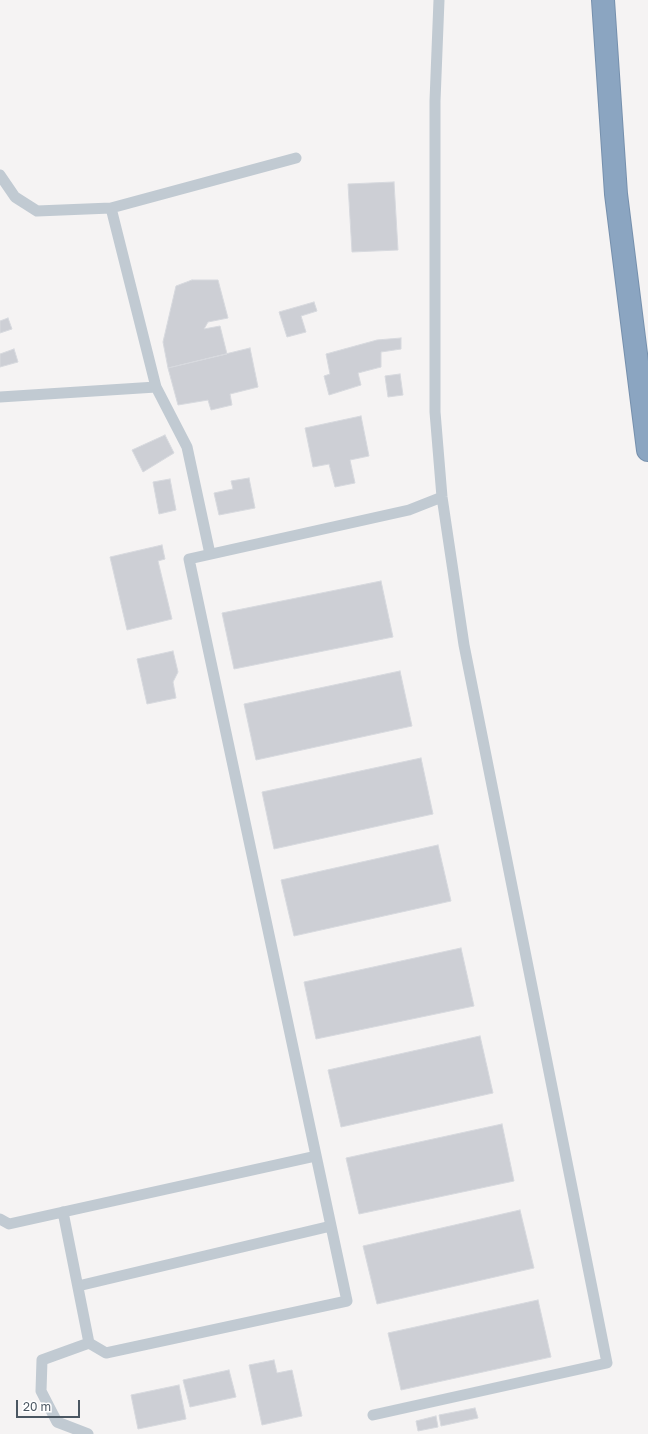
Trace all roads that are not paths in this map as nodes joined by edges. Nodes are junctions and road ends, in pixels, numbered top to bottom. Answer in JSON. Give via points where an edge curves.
{"nodes":[{"id":1,"x":439,"y":0,"type":"edge"},
{"id":2,"x":603,"y":0,"type":"edge"},
{"id":3,"x":296,"y":158,"type":"dead end"},
{"id":4,"x":0,"y":176,"type":"edge"},
{"id":5,"x":110,"y":208,"type":"junction"},
{"id":6,"x":156,"y":387,"type":"junction"},
{"id":7,"x":0,"y":397,"type":"edge"},
{"id":8,"x":648,"y":450,"type":"edge"},
{"id":9,"x":442,"y":497,"type":"junction"},
{"id":10,"x":210,"y":554,"type":"junction"},
{"id":11,"x":316,"y":1156,"type":"junction"},
{"id":12,"x":63,"y":1212,"type":"junction"},
{"id":13,"x":0,"y":1219,"type":"edge"},
{"id":14,"x":331,"y":1226,"type":"junction"},
{"id":15,"x":78,"y":1286,"type":"junction"},
{"id":16,"x":89,"y":1343,"type":"junction"},
{"id":17,"x":373,"y":1415,"type":"dead end"},
{"id":18,"x":88,"y":1434,"type":"edge"}],
"edges":[{"from":1,"to":9,"type":"lane","via":[[435,101],[435,412]]},
{"from":2,"to":8,"type":"highway","via":[[616,194]]},
{"from":3,"to":5,"type":"lane"},
{"from":4,"to":5,"type":"lane","via":[[15,197],[37,211]]},
{"from":5,"to":6,"type":"lane"},
{"from":6,"to":7,"type":"lane"},
{"from":6,"to":10,"type":"lane","via":[[187,447]]},
{"from":9,"to":10,"type":"lane","via":[[409,510]]},
{"from":9,"to":17,"type":"lane","via":[[464,645],[607,1363]]},
{"from":10,"to":11,"type":"lane","via":[[189,559]]},
{"from":11,"to":12,"type":"lane"},
{"from":11,"to":14,"type":"lane"},
{"from":12,"to":13,"type":"lane","via":[[9,1224]]},
{"from":12,"to":15,"type":"lane"},
{"from":14,"to":15,"type":"lane"},
{"from":14,"to":16,"type":"lane","via":[[346,1302],[106,1353]]},
{"from":15,"to":16,"type":"lane"},
{"from":16,"to":18,"type":"lane","via":[[42,1360],[41,1391],[57,1422]]}]}
